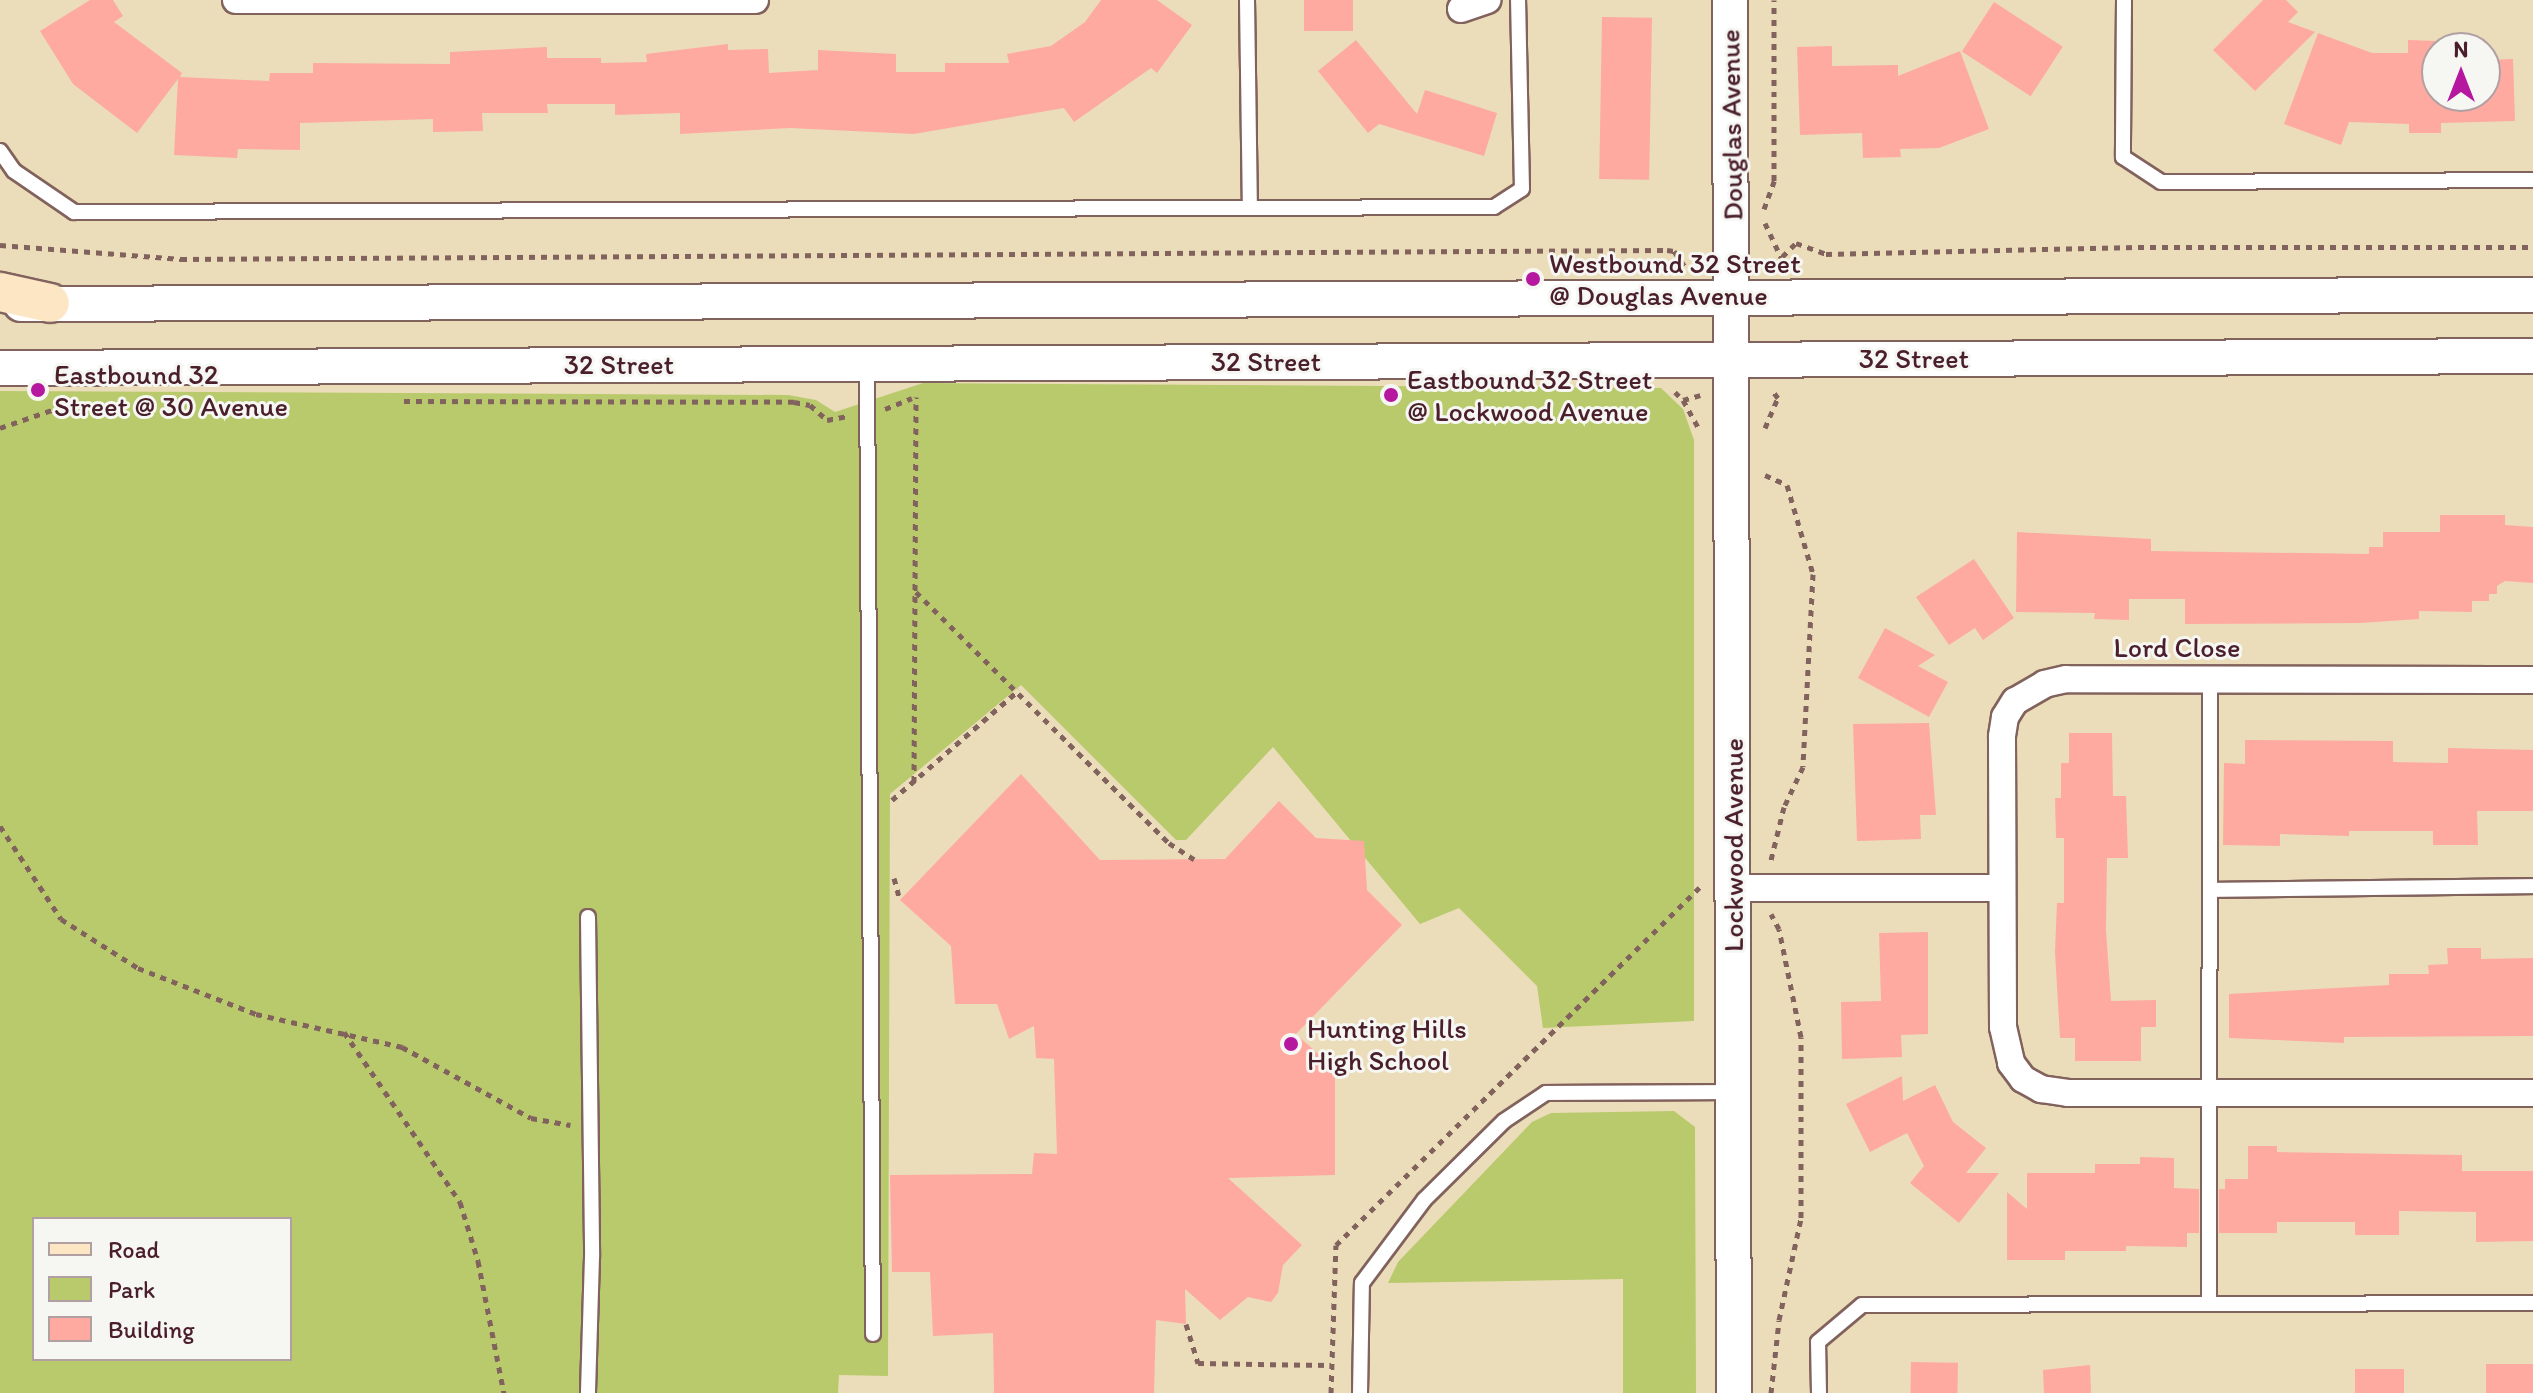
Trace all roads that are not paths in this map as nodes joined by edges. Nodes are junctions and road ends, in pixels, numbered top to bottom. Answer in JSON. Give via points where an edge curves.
{"nodes":[{"id":1,"x":236,"y":0,"type":"edge"},
{"id":2,"x":755,"y":0,"type":"edge"},
{"id":3,"x":1247,"y":0,"type":"edge"},
{"id":4,"x":1487,"y":0,"type":"edge"},
{"id":5,"x":1518,"y":0,"type":"edge"},
{"id":6,"x":1730,"y":0,"type":"edge"},
{"id":7,"x":2124,"y":0,"type":"edge"},
{"id":8,"x":1461,"y":9,"type":"dead end"},
{"id":9,"x":0,"y":151,"type":"edge"},
{"id":10,"x":2533,"y":180,"type":"edge"},
{"id":11,"x":1250,"y":205,"type":"junction"},
{"id":12,"x":0,"y":292,"type":"edge"},
{"id":13,"x":2533,"y":295,"type":"edge"},
{"id":14,"x":1734,"y":297,"type":"junction"},
{"id":15,"x":50,"y":303,"type":"junction"},
{"id":16,"x":0,"y":304,"type":"edge"},
{"id":17,"x":2533,"y":356,"type":"edge"},
{"id":18,"x":1734,"y":359,"type":"junction"},
{"id":19,"x":867,"y":363,"type":"junction"},
{"id":20,"x":0,"y":368,"type":"edge"},
{"id":21,"x":2210,"y":679,"type":"junction"},
{"id":22,"x":2533,"y":680,"type":"edge"},
{"id":23,"x":1718,"y":886,"type":"junction"},
{"id":24,"x":2533,"y":886,"type":"edge"},
{"id":25,"x":2002,"y":888,"type":"junction"},
{"id":26,"x":2210,"y":890,"type":"junction"},
{"id":27,"x":588,"y":917,"type":"dead end"},
{"id":28,"x":1733,"y":1091,"type":"junction"},
{"id":29,"x":2210,"y":1093,"type":"junction"},
{"id":30,"x":2533,"y":1093,"type":"edge"},
{"id":31,"x":2209,"y":1302,"type":"junction"},
{"id":32,"x":2533,"y":1303,"type":"edge"},
{"id":33,"x":873,"y":1334,"type":"dead end"},
{"id":34,"x":588,"y":1393,"type":"edge"},
{"id":35,"x":1360,"y":1393,"type":"edge"},
{"id":36,"x":1734,"y":1393,"type":"edge"},
{"id":37,"x":1819,"y":1393,"type":"edge"}],
"edges":[{"from":1,"to":2,"type":"street"},
{"from":3,"to":11,"type":"lane"},
{"from":4,"to":8,"type":"street"},
{"from":5,"to":11,"type":"lane","via":[[1522,189],[1513,199],[1494,207]]},
{"from":6,"to":14,"type":"street","name":"Douglas Avenue"},
{"from":7,"to":10,"type":"lane","via":[[2123,157],[2161,182]]},
{"from":9,"to":11,"type":"lane","via":[[14,171],[74,212]]},
{"from":12,"to":15,"type":"main road"},
{"from":13,"to":14,"type":"street"},
{"from":14,"to":15,"type":"street"},
{"from":14,"to":18,"type":"street","name":"Lockwood Avenue"},
{"from":15,"to":16,"type":"street"},
{"from":17,"to":18,"type":"street","name":"32 Street"},
{"from":18,"to":19,"type":"street","name":"32 Street"},
{"from":18,"to":23,"type":"street","name":"Lockwood Avenue"},
{"from":19,"to":20,"type":"street","name":"32 Street"},
{"from":19,"to":33,"type":"lane"},
{"from":21,"to":22,"type":"street","name":"Lord Close"},
{"from":21,"to":25,"type":"street","name":"Lord Close","via":[[2066,679],[2015,701],[2002,737]]},
{"from":21,"to":26,"type":"lane"},
{"from":23,"to":25,"type":"street"},
{"from":23,"to":28,"type":"street","name":"Lockwood Avenue"},
{"from":24,"to":26,"type":"lane"},
{"from":25,"to":29,"type":"street","name":"Lord Close","via":[[2003,1027],[2011,1063],[2023,1079],[2041,1089],[2068,1093]]},
{"from":26,"to":29,"type":"lane"},
{"from":27,"to":34,"type":"lane"},
{"from":28,"to":35,"type":"lane","via":[[1546,1093],[1504,1121],[1424,1200],[1362,1283]]},
{"from":28,"to":36,"type":"street","name":"Lockwood Avenue"},
{"from":29,"to":30,"type":"street","name":"Lord Close"},
{"from":29,"to":31,"type":"lane"},
{"from":31,"to":32,"type":"lane"},
{"from":31,"to":37,"type":"lane","via":[[1862,1305],[1818,1342]]}]}
